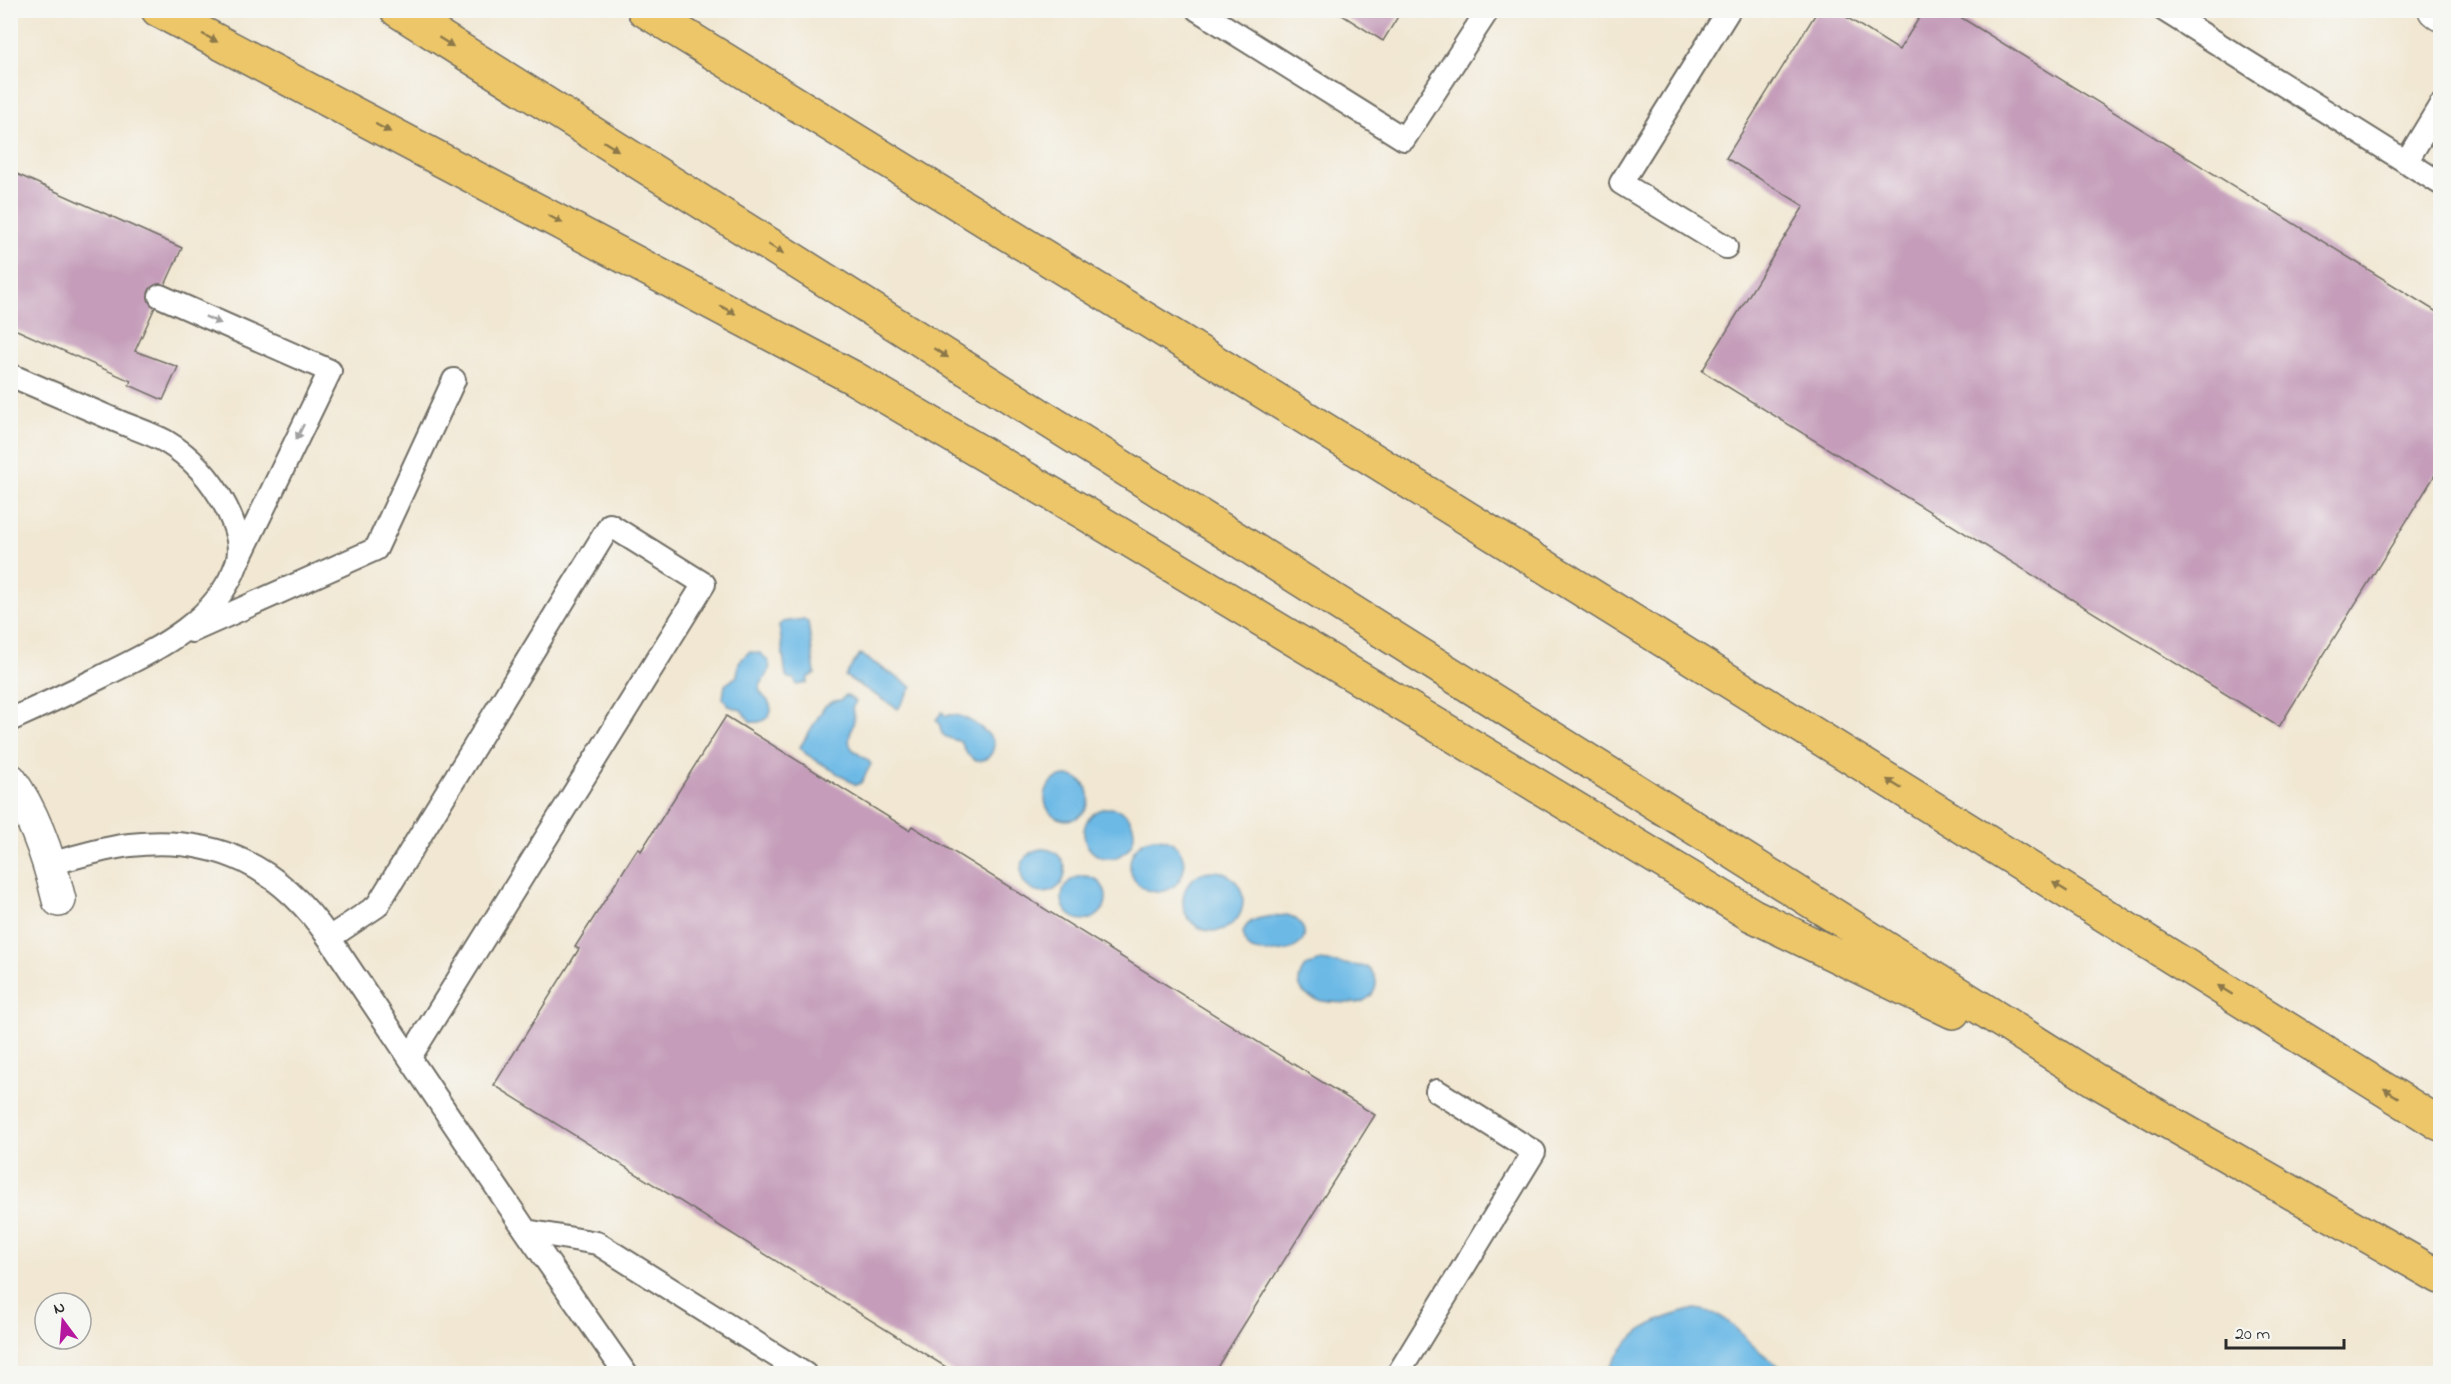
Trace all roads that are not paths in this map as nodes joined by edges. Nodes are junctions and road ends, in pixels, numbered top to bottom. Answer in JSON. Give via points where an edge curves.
{"nodes":[{"id":1,"x":158,"y":10,"type":"edge"},
{"id":2,"x":397,"y":10,"type":"edge"},
{"id":3,"x":644,"y":10,"type":"edge"},
{"id":4,"x":669,"y":10,"type":"edge"},
{"id":5,"x":1198,"y":10,"type":"edge"},
{"id":6,"x":1488,"y":10,"type":"edge"},
{"id":7,"x":1729,"y":10,"type":"edge"},
{"id":8,"x":2164,"y":10,"type":"edge"},
{"id":9,"x":2435,"y":10,"type":"edge"},
{"id":10,"x":2440,"y":14,"type":"edge"},
{"id":11,"x":2440,"y":106,"type":"edge"},
{"id":12,"x":801,"y":108,"type":"junction"},
{"id":13,"x":2406,"y":162,"type":"junction"},
{"id":14,"x":2440,"y":183,"type":"edge"},
{"id":15,"x":1726,"y":247,"type":"dead end"},
{"id":16,"x":160,"y":296,"type":"dead end"},
{"id":17,"x":10,"y":375,"type":"edge"},
{"id":18,"x":454,"y":380,"type":"dead end"},
{"id":19,"x":238,"y":562,"type":"junction"},
{"id":20,"x":166,"y":643,"type":"junction"},
{"id":21,"x":10,"y":720,"type":"edge"},
{"id":22,"x":10,"y":780,"type":"edge"},
{"id":23,"x":51,"y":864,"type":"junction"},
{"id":24,"x":59,"y":900,"type":"dead end"},
{"id":25,"x":329,"y":938,"type":"junction"},
{"id":26,"x":410,"y":1057,"type":"junction"},
{"id":27,"x":2095,"y":1080,"type":"junction"},
{"id":28,"x":1437,"y":1091,"type":"dead end"},
{"id":29,"x":2440,"y":1124,"type":"edge"},
{"id":30,"x":526,"y":1231,"type":"junction"},
{"id":31,"x":2440,"y":1277,"type":"edge"},
{"id":32,"x":626,"y":1374,"type":"edge"},
{"id":33,"x":806,"y":1374,"type":"edge"},
{"id":34,"x":1398,"y":1374,"type":"edge"}],
"edges":[{"from":1,"to":27,"type":"highway","one_way":true,"via":[[852,377],[1752,915]]},
{"from":2,"to":27,"type":"highway","one_way":true},
{"from":3,"to":12,"type":"highway"},
{"from":4,"to":12,"type":"highway"},
{"from":5,"to":6,"type":"lane","via":[[1404,139]]},
{"from":7,"to":15,"type":"lane","via":[[1621,183]]},
{"from":8,"to":13,"type":"lane"},
{"from":9,"to":10,"type":"street"},
{"from":11,"to":13,"type":"lane"},
{"from":29,"to":12,"type":"highway","one_way":true,"via":[[1364,453]]},
{"from":13,"to":14,"type":"lane"},
{"from":16,"to":19,"type":"lane","one_way":true,"via":[[330,372]]},
{"from":17,"to":19,"type":"lane","via":[[165,441],[188,458],[217,490],[231,518],[239,541]]},
{"from":18,"to":20,"type":"lane","via":[[376,549]]},
{"from":19,"to":20,"type":"lane","via":[[211,606]]},
{"from":20,"to":21,"type":"lane"},
{"from":22,"to":23,"type":"street"},
{"from":23,"to":24,"type":"street"},
{"from":23,"to":25,"type":"lane","via":[[146,844],[183,844],[229,854],[279,882],[301,901]]},
{"from":25,"to":26,"type":"lane"},
{"from":25,"to":26,"type":"lane","via":[[377,906],[610,525],[704,584]]},
{"from":26,"to":30,"type":"lane"},
{"from":27,"to":31,"type":"highway"},
{"from":28,"to":34,"type":"lane","via":[[1534,1152]]},
{"from":30,"to":32,"type":"lane"},
{"from":30,"to":33,"type":"lane","via":[[597,1243]]}]}
